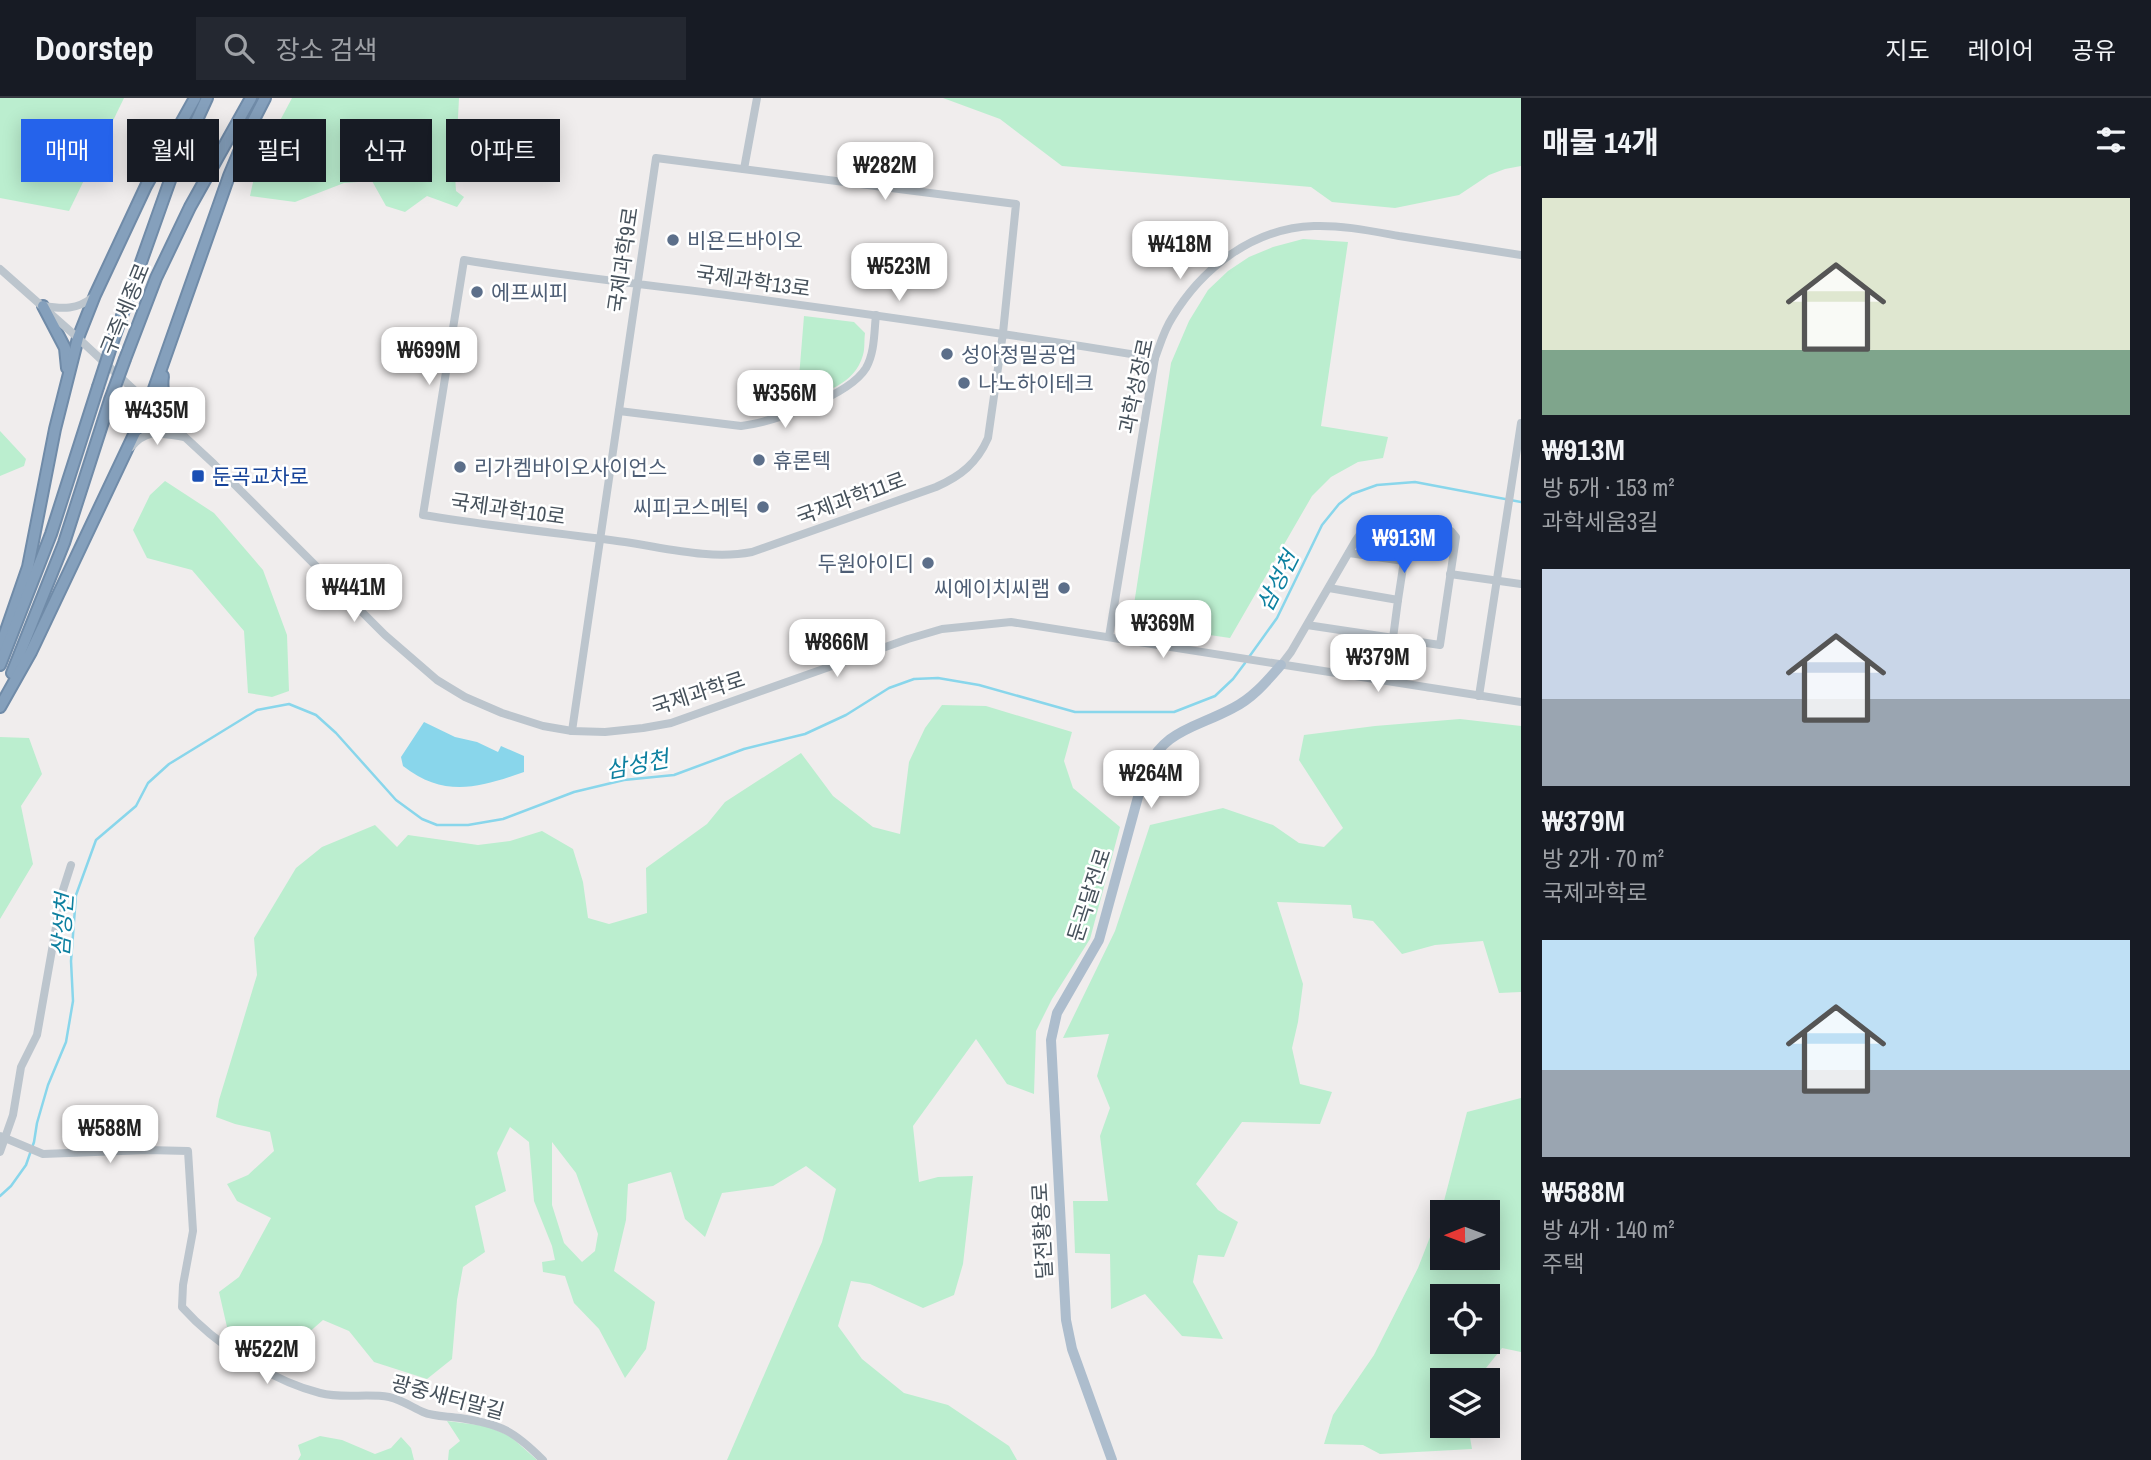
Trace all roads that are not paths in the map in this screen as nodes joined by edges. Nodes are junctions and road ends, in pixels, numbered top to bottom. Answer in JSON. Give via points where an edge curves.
{"nodes":[{"id":1,"x":195,"y":98,"type":"edge"},
{"id":2,"x":207,"y":98,"type":"edge"},
{"id":3,"x":251,"y":98,"type":"edge"},
{"id":4,"x":265,"y":98,"type":"edge"},
{"id":5,"x":757,"y":98,"type":"edge"},
{"id":6,"x":744,"y":169,"type":"junction"},
{"id":7,"x":1521,"y":255,"type":"edge"},
{"id":8,"x":0,"y":268,"type":"edge"},
{"id":9,"x":637,"y":283,"type":"junction"},
{"id":10,"x":95,"y":295,"type":"junction"},
{"id":11,"x":43,"y":306,"type":"junction"},
{"id":12,"x":876,"y":315,"type":"junction"},
{"id":13,"x":1003,"y":333,"type":"junction"},
{"id":14,"x":78,"y":338,"type":"junction"},
{"id":15,"x":1155,"y":358,"type":"junction"},
{"id":16,"x":164,"y":361,"type":"junction"},
{"id":17,"x":67,"y":376,"type":"junction"},
{"id":18,"x":149,"y":403,"type":"junction"},
{"id":19,"x":619,"y":411,"type":"junction"},
{"id":20,"x":1521,"y":423,"type":"edge"},
{"id":21,"x":174,"y":427,"type":"junction"},
{"id":22,"x":184,"y":437,"type":"junction"},
{"id":23,"x":126,"y":452,"type":"junction"},
{"id":24,"x":1411,"y":524,"type":"junction"},
{"id":25,"x":600,"y":539,"type":"junction"},
{"id":26,"x":1349,"y":553,"type":"junction"},
{"id":27,"x":1404,"y":561,"type":"junction"},
{"id":28,"x":1450,"y":574,"type":"junction"},
{"id":29,"x":1496,"y":580,"type":"junction"},
{"id":30,"x":1521,"y":584,"type":"edge"},
{"id":31,"x":1329,"y":588,"type":"junction"},
{"id":32,"x":1398,"y":600,"type":"junction"},
{"id":33,"x":1307,"y":625,"type":"junction"},
{"id":34,"x":1109,"y":637,"type":"junction"},
{"id":35,"x":1393,"y":638,"type":"junction"},
{"id":36,"x":0,"y":648,"type":"edge"},
{"id":37,"x":0,"y":665,"type":"edge"},
{"id":38,"x":1281,"y":665,"type":"junction"},
{"id":39,"x":1479,"y":696,"type":"junction"},
{"id":40,"x":1521,"y":702,"type":"edge"},
{"id":41,"x":0,"y":704,"type":"edge"},
{"id":42,"x":572,"y":731,"type":"junction"},
{"id":43,"x":71,"y":865,"type":"dead end"},
{"id":44,"x":1067,"y":995,"type":"joint"},
{"id":45,"x":6,"y":1139,"type":"edge"},
{"id":46,"x":0,"y":1152,"type":"edge"},
{"id":47,"x":543,"y":1460,"type":"edge"},
{"id":48,"x":1112,"y":1460,"type":"edge"}],
"edges":[{"from":1,"to":10,"type":"highway","via":[[146,186]]},
{"from":2,"to":37,"type":"highway","name":"구즉세종로","bridge":true,"via":[[173,172],[51,534]]},
{"from":3,"to":41,"type":"highway","name":"구즉세종로","bridge":true,"via":[[190,206],[156,278],[64,542]]},
{"from":4,"to":16,"type":"highway","via":[[229,176]]},
{"from":5,"to":6,"type":"street"},
{"from":6,"to":9,"type":"street","name":"국제과학9로","via":[[656,158]]},
{"from":6,"to":13,"type":"street","name":"국제과학9로","via":[[1016,204]]},
{"from":7,"to":15,"type":"street","name":"과학성장로","via":[[1354,228],[1313,226],[1279,231],[1239,249],[1205,275],[1171,320]]},
{"from":8,"to":11,"type":"street","name":"국제과학로"},
{"from":9,"to":12,"type":"street","name":"국제과학13로"},
{"from":9,"to":19,"type":"street","name":"국제과학9로"},
{"from":9,"to":25,"type":"street","name":"국제과학10로","via":[[464,260],[423,515]]},
{"from":10,"to":11,"type":"street","via":[[70,309]]},
{"from":10,"to":14,"type":"highway"},
{"from":11,"to":14,"type":"street","name":"국제과학로"},
{"from":11,"to":17,"type":"highway","via":[[65,348]]},
{"from":12,"to":13,"type":"street","name":"국제과학13로"},
{"from":12,"to":19,"type":"street","via":[[872,349],[855,382],[779,417],[741,426]]},
{"from":13,"to":15,"type":"street","name":"국제과학13로"},
{"from":13,"to":25,"type":"street","name":"국제과학11로","via":[[988,438],[974,463],[949,482],[735,555]]},
{"from":14,"to":17,"type":"highway"},
{"from":14,"to":18,"type":"street","name":"국제과학로"},
{"from":15,"to":34,"type":"street","name":"과학성장로"},
{"from":16,"to":18,"type":"highway"},
{"from":16,"to":21,"type":"highway","via":[[163,396]]},
{"from":17,"to":36,"type":"highway","via":[[28,567]]},
{"from":18,"to":21,"type":"street","name":"국제과학로"},
{"from":18,"to":23,"type":"highway"},
{"from":19,"to":25,"type":"street","name":"국제과학9로"},
{"from":20,"to":29,"type":"street"},
{"from":21,"to":22,"type":"street","name":"국제과학로"},
{"from":22,"to":23,"type":"street","via":[[147,433]]},
{"from":22,"to":42,"type":"street","name":"국제과학로","via":[[385,635],[437,680],[502,713]]},
{"from":23,"to":41,"type":"highway","via":[[31,652]]},
{"from":24,"to":26,"type":"street","via":[[1388,521],[1369,525]]},
{"from":24,"to":27,"type":"street"},
{"from":24,"to":28,"type":"street","via":[[1451,531],[1456,537]]},
{"from":25,"to":42,"type":"street","name":"국제과학9로"},
{"from":26,"to":27,"type":"street"},
{"from":26,"to":31,"type":"street"},
{"from":27,"to":32,"type":"street"},
{"from":28,"to":29,"type":"street"},
{"from":28,"to":35,"type":"street","via":[[1440,645]]},
{"from":29,"to":30,"type":"street"},
{"from":29,"to":39,"type":"street"},
{"from":31,"to":32,"type":"street"},
{"from":31,"to":33,"type":"street"},
{"from":32,"to":35,"type":"street"},
{"from":33,"to":35,"type":"street"},
{"from":33,"to":38,"type":"street"},
{"from":34,"to":38,"type":"street","name":"국제과학로"},
{"from":34,"to":42,"type":"street","name":"국제과학로","via":[[1011,622],[942,629],[671,723],[606,732]]},
{"from":38,"to":39,"type":"street","name":"국제과학로"},
{"from":38,"to":44,"type":"main road","name":"둔곡달전로","via":[[1266,684],[1235,708],[1173,736],[1150,759],[1099,940]]},
{"from":39,"to":40,"type":"street","name":"국제과학로"},
{"from":43,"to":45,"type":"street","via":[[62,892],[37,1035],[21,1068]]},
{"from":44,"to":48,"type":"main road","name":"달전황용로","via":[[1051,1040],[1066,1320]]},
{"from":45,"to":46,"type":"street"},
{"from":45,"to":47,"type":"street","name":"광중새터말길","via":[[43,1154],[188,1151],[193,1231],[182,1307],[211,1336],[246,1360],[322,1394],[389,1397],[423,1412],[488,1422],[508,1430]]}]}
